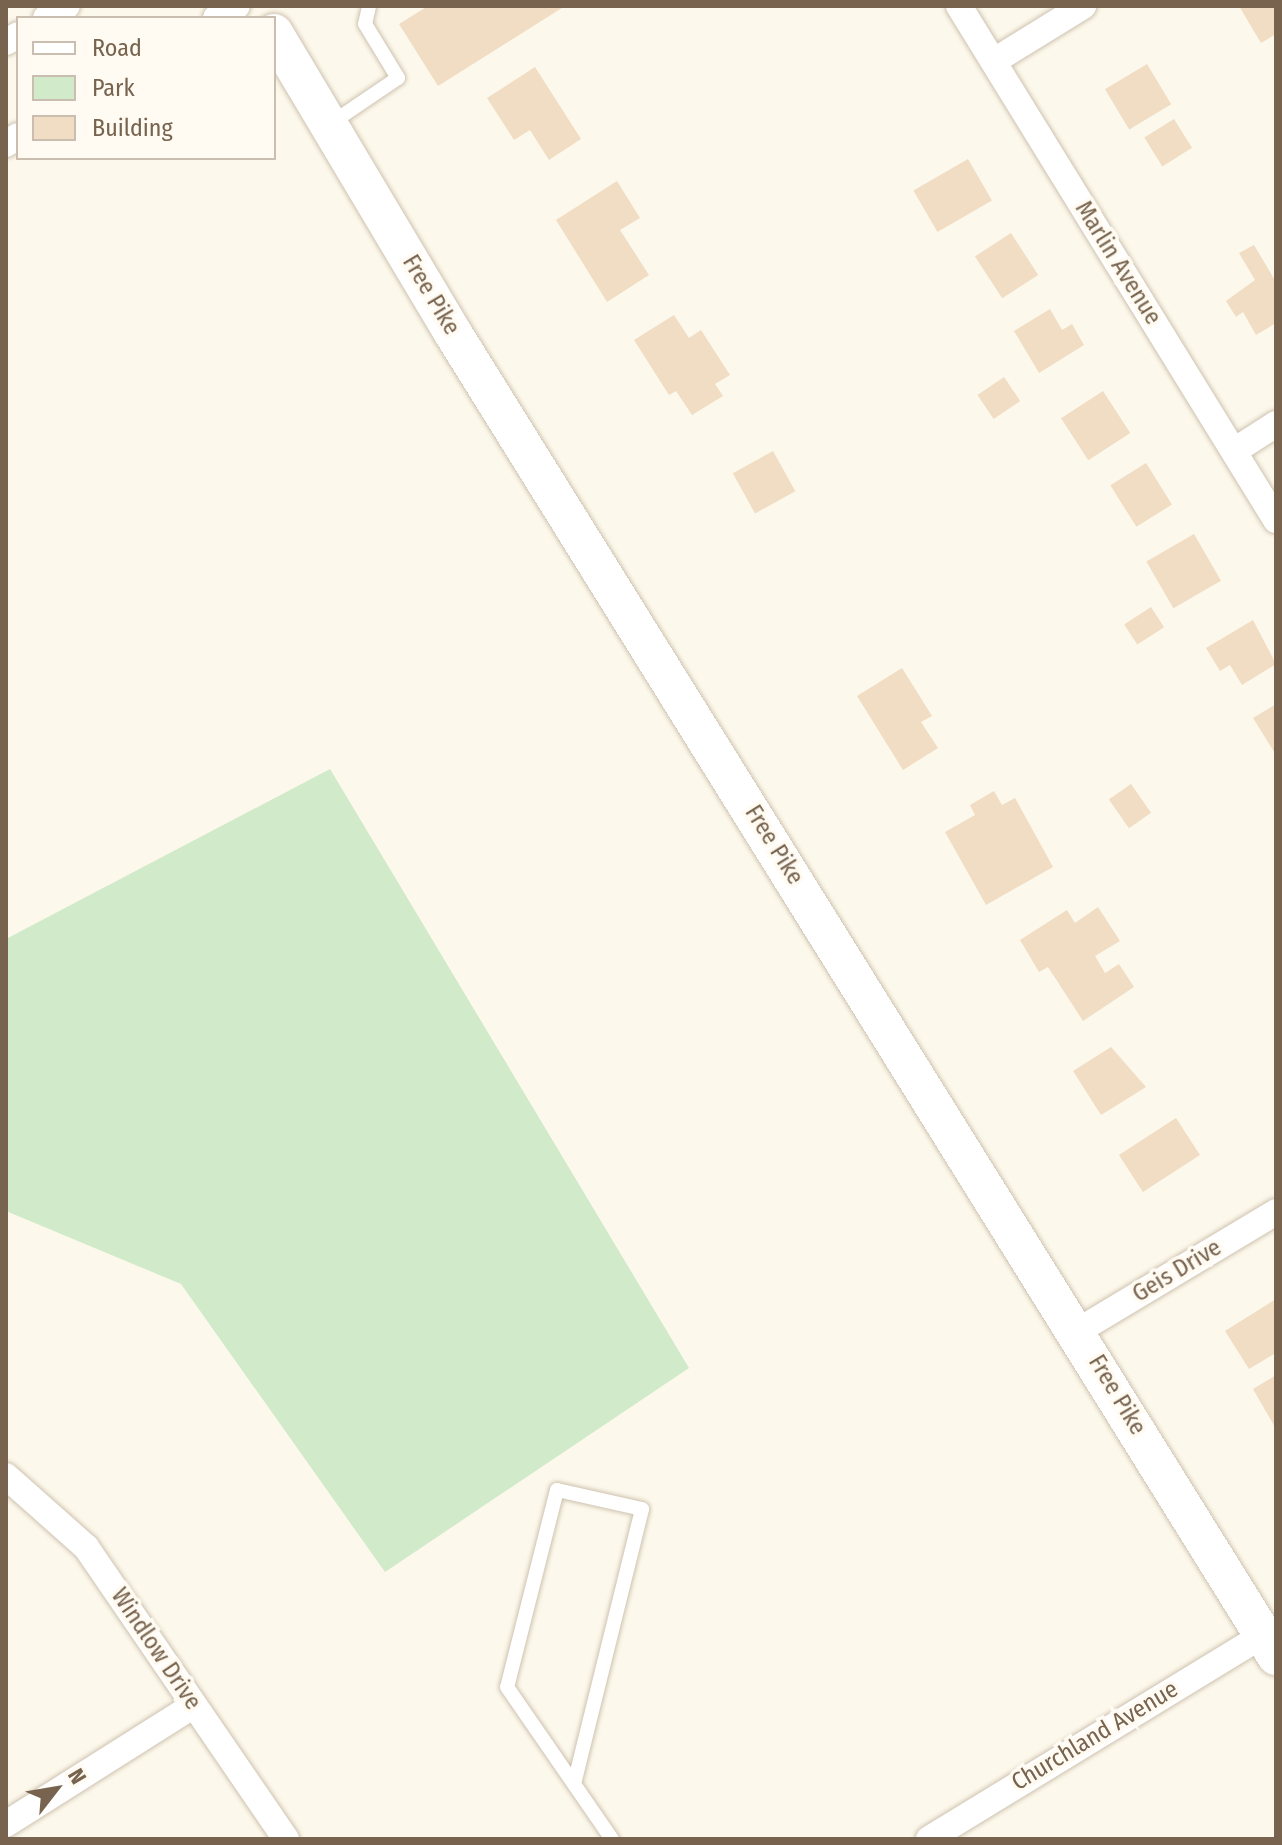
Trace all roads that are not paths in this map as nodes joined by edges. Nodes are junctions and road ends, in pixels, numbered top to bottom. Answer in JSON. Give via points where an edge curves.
{"nodes":[{"id":1,"x":67,"y":6,"type":"edge"},
{"id":2,"x":237,"y":6,"type":"edge"},
{"id":3,"x":369,"y":6,"type":"edge"},
{"id":4,"x":959,"y":6,"type":"edge"},
{"id":5,"x":1083,"y":6,"type":"edge"},
{"id":6,"x":50,"y":16,"type":"edge"},
{"id":7,"x":220,"y":16,"type":"edge"},
{"id":8,"x":276,"y":36,"type":"edge"},
{"id":9,"x":994,"y":61,"type":"junction"},
{"id":10,"x":329,"y":124,"type":"junction"},
{"id":11,"x":1276,"y":424,"type":"edge"},
{"id":12,"x":1234,"y":451,"type":"junction"},
{"id":13,"x":1276,"y":520,"type":"edge"},
{"id":14,"x":1276,"y":1212,"type":"edge"},
{"id":15,"x":1078,"y":1331,"type":"junction"},
{"id":16,"x":6,"y":1476,"type":"edge"},
{"id":17,"x":1270,"y":1645,"type":"edge"},
{"id":18,"x":194,"y":1705,"type":"junction"},
{"id":19,"x":575,"y":1780,"type":"junction"},
{"id":20,"x":6,"y":1824,"type":"edge"},
{"id":21,"x":286,"y":1839,"type":"edge"},
{"id":22,"x":612,"y":1839,"type":"edge"},
{"id":23,"x":929,"y":1839,"type":"edge"}],
"edges":[{"from":1,"to":6,"type":"street"},
{"from":2,"to":7,"type":"street"},
{"from":3,"to":10,"type":"lane","via":[[365,24],[398,78]]},
{"from":4,"to":9,"type":"street","name":"Marlin Avenue"},
{"from":5,"to":9,"type":"street"},
{"from":8,"to":10,"type":"main road","name":"Free Pike"},
{"from":9,"to":12,"type":"street","name":"Marlin Avenue"},
{"from":10,"to":15,"type":"main road","name":"Free Pike"},
{"from":11,"to":12,"type":"street"},
{"from":12,"to":13,"type":"street","name":"Marlin Avenue"},
{"from":14,"to":15,"type":"street","name":"Geis Drive"},
{"from":15,"to":17,"type":"main road","name":"Free Pike"},
{"from":16,"to":18,"type":"street","name":"Windlow Drive","via":[[86,1547]]},
{"from":17,"to":23,"type":"street","name":"Churchland Avenue"},
{"from":18,"to":20,"type":"street"},
{"from":18,"to":21,"type":"street","name":"Windlow Drive"},
{"from":19,"to":19,"type":"lane","via":[[642,1509],[557,1490],[507,1687]]},
{"from":19,"to":22,"type":"lane"}]}
